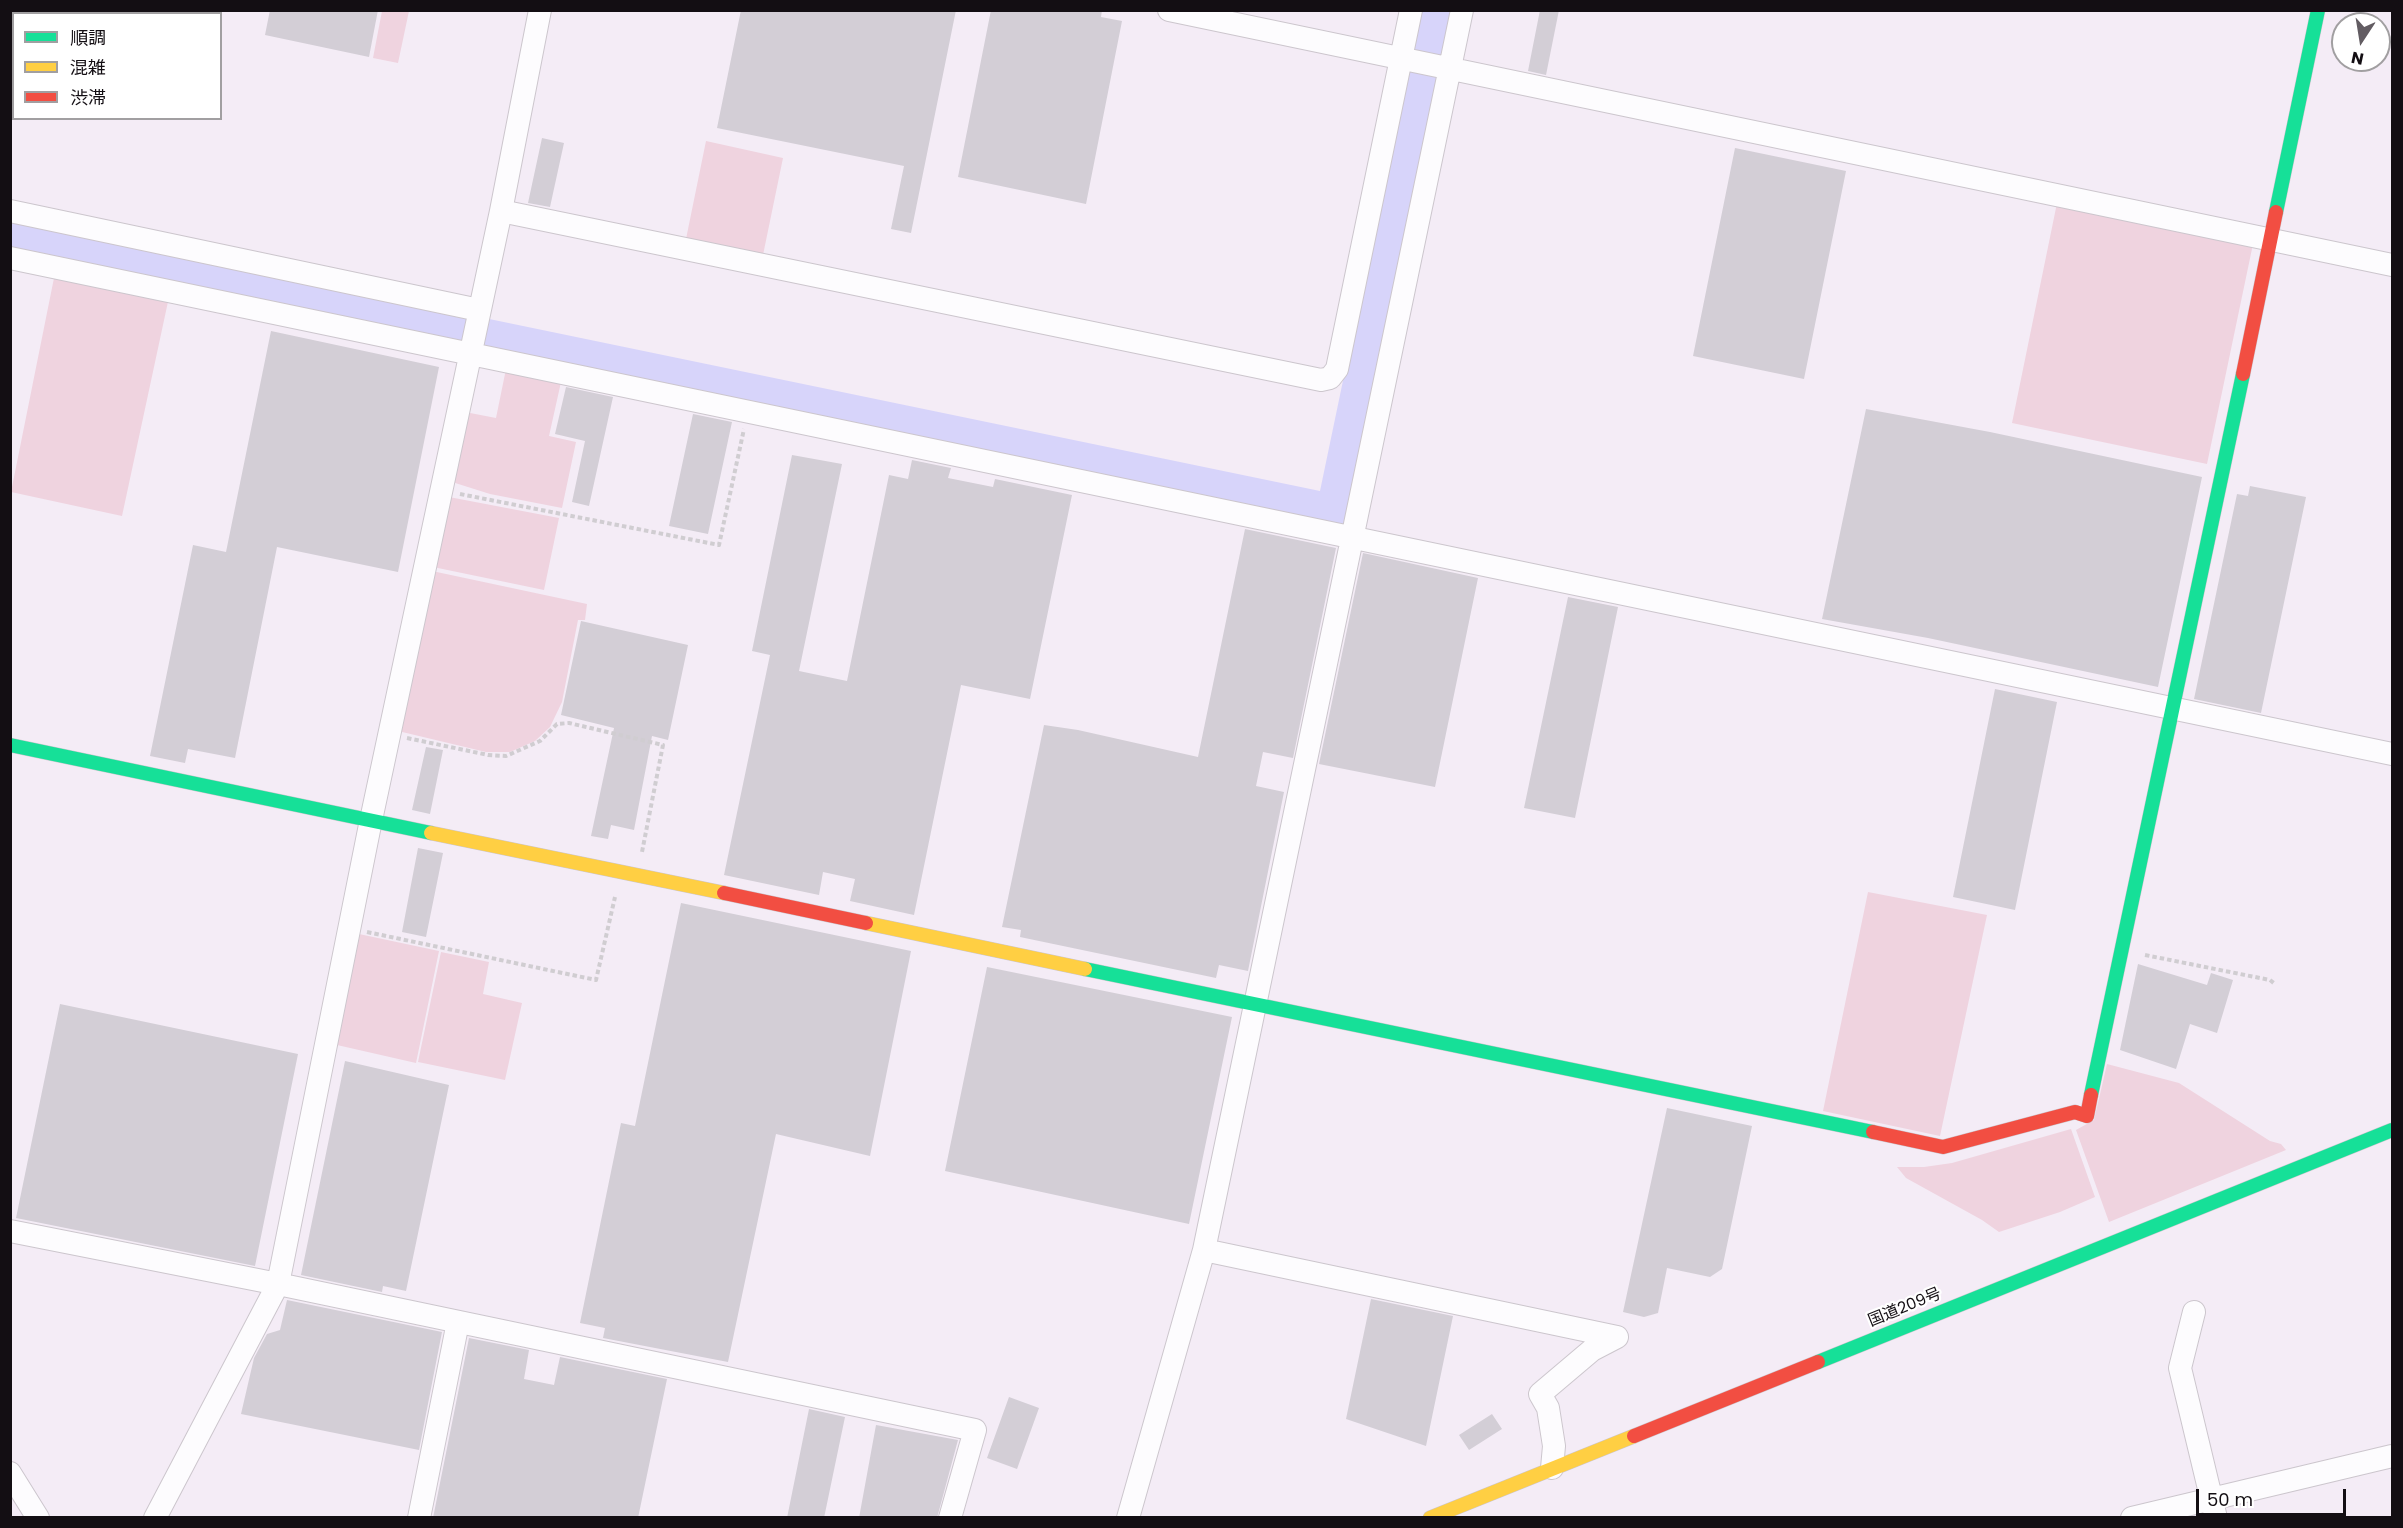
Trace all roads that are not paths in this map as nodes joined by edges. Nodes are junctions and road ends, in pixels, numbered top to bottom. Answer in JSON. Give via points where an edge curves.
{"nodes":[{"id":1,"x":540,"y":10,"type":"edge"},
{"id":2,"x":1169,"y":10,"type":"edge"},
{"id":3,"x":1411,"y":10,"type":"edge"},
{"id":4,"x":1462,"y":10,"type":"edge"},
{"id":5,"x":2318,"y":10,"type":"edge"},
{"id":6,"x":1401,"y":58,"type":"junction"},
{"id":7,"x":1451,"y":70,"type":"junction"},
{"id":8,"x":10,"y":211,"type":"edge"},
{"id":9,"x":501,"y":211,"type":"junction"},
{"id":10,"x":2271,"y":241,"type":"junction"},
{"id":11,"x":10,"y":258,"type":"edge"},
{"id":12,"x":2392,"y":265,"type":"edge"},
{"id":13,"x":479,"y":310,"type":"junction"},
{"id":14,"x":470,"y":353,"type":"junction"},
{"id":15,"x":1353,"y":537,"type":"junction"},
{"id":16,"x":2174,"y":709,"type":"junction"},
{"id":17,"x":10,"y":745,"type":"edge"},
{"id":18,"x":2392,"y":754,"type":"edge"},
{"id":19,"x":371,"y":820,"type":"junction"},
{"id":20,"x":1256,"y":1004,"type":"junction"},
{"id":21,"x":2392,"y":1130,"type":"edge"},
{"id":22,"x":10,"y":1231,"type":"edge"},
{"id":23,"x":1204,"y":1250,"type":"junction"},
{"id":24,"x":278,"y":1284,"type":"junction"},
{"id":25,"x":2194,"y":1312,"type":"dead end"},
{"id":26,"x":458,"y":1322,"type":"junction"},
{"id":27,"x":2392,"y":1456,"type":"edge"},
{"id":28,"x":1552,"y":1468,"type":"junction"},
{"id":29,"x":10,"y":1473,"type":"edge"},
{"id":30,"x":2214,"y":1508,"type":"edge"},
{"id":31,"x":38,"y":1518,"type":"edge"},
{"id":32,"x":155,"y":1518,"type":"edge"},
{"id":33,"x":419,"y":1518,"type":"edge"},
{"id":34,"x":950,"y":1518,"type":"edge"},
{"id":35,"x":1128,"y":1518,"type":"edge"},
{"id":36,"x":1430,"y":1518,"type":"edge"},
{"id":37,"x":2132,"y":1518,"type":"edge"}],
"edges":[{"from":1,"to":9,"type":"street"},
{"from":2,"to":6,"type":"street"},
{"from":3,"to":6,"type":"street"},
{"from":4,"to":7,"type":"street"},
{"from":5,"to":10,"type":"main road"},
{"from":6,"to":7,"type":"street"},
{"from":6,"to":9,"type":"street","via":[[1336,369],[1329,378],[1321,380]]},
{"from":7,"to":10,"type":"street"},
{"from":7,"to":15,"type":"street"},
{"from":8,"to":13,"type":"street"},
{"from":9,"to":13,"type":"street"},
{"from":10,"to":12,"type":"street"},
{"from":10,"to":16,"type":"main road"},
{"from":11,"to":14,"type":"street"},
{"from":13,"to":14,"type":"street"},
{"from":14,"to":15,"type":"street"},
{"from":14,"to":19,"type":"street"},
{"from":15,"to":16,"type":"street"},
{"from":15,"to":20,"type":"street"},
{"from":16,"to":18,"type":"street"},
{"from":16,"to":20,"type":"main road","via":[[2086,1116],[2075,1112],[1943,1147]]},
{"from":17,"to":19,"type":"main road"},
{"from":19,"to":20,"type":"main road"},
{"from":19,"to":24,"type":"street"},
{"from":20,"to":23,"type":"street"},
{"from":21,"to":28,"type":"main road","name":"国道209号"},
{"from":22,"to":24,"type":"street"},
{"from":23,"to":28,"type":"street","via":[[1617,1337],[1592,1350],[1540,1394],[1548,1408],[1554,1446]]},
{"from":23,"to":35,"type":"street"},
{"from":24,"to":26,"type":"street"},
{"from":24,"to":32,"type":"street"},
{"from":25,"to":30,"type":"street","via":[[2180,1368]]},
{"from":26,"to":33,"type":"street"},
{"from":26,"to":34,"type":"street","via":[[975,1430]]},
{"from":27,"to":30,"type":"street"},
{"from":28,"to":36,"type":"main road","name":"国道209号"},
{"from":29,"to":31,"type":"street"},
{"from":30,"to":37,"type":"street"}]}
